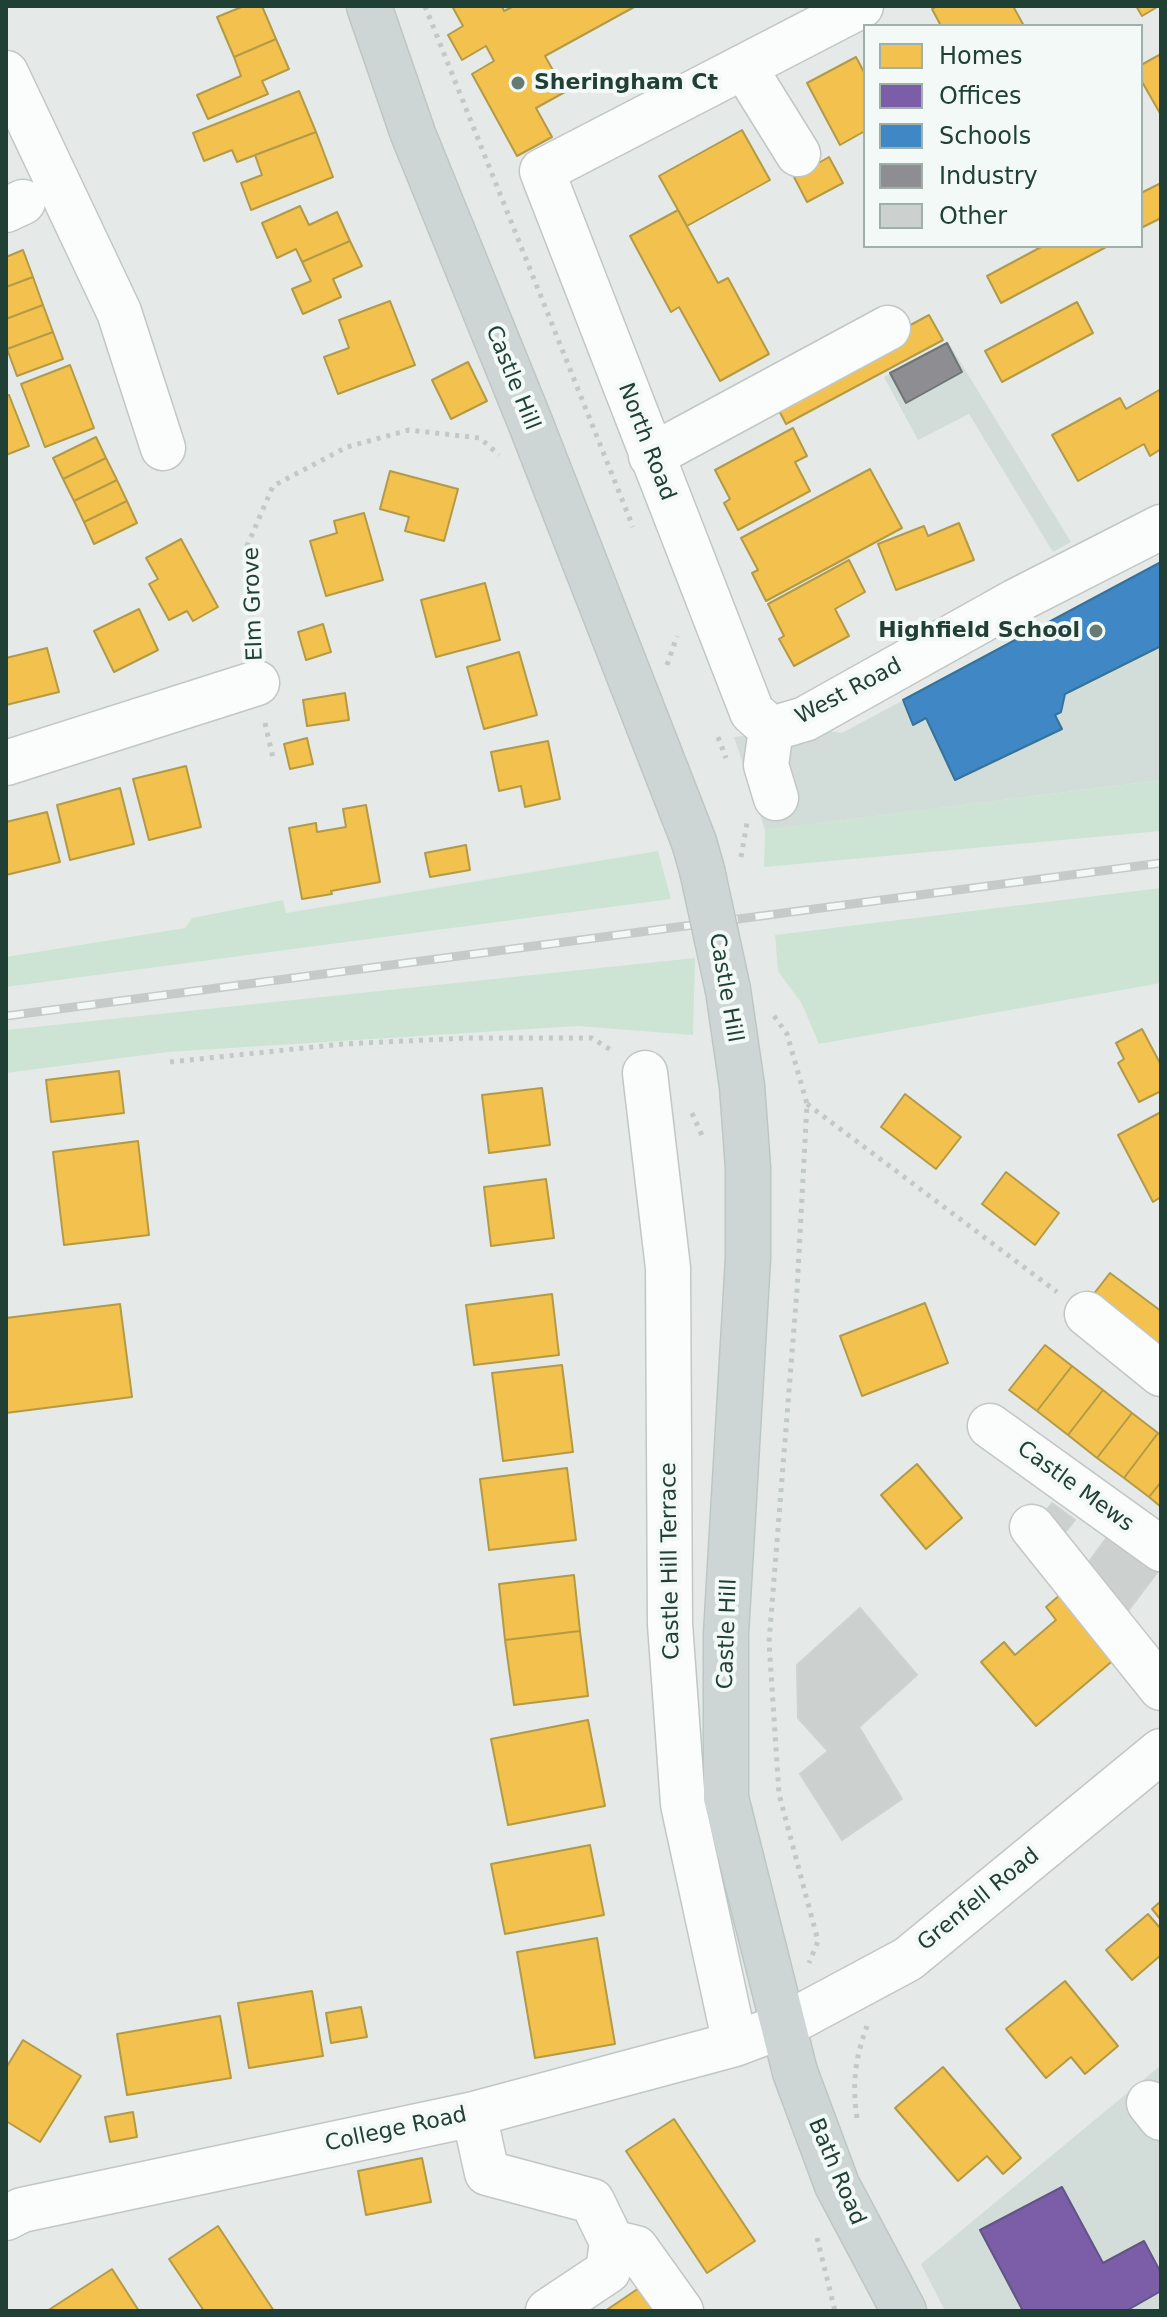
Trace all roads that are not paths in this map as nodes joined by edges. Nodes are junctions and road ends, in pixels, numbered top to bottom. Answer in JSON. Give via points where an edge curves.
{"nodes":[{"id":1,"x":369,"y":6,"type":"edge"},
{"id":2,"x":861,"y":6,"type":"edge"},
{"id":3,"x":744,"y":67,"type":"junction"},
{"id":4,"x":6,"y":73,"type":"edge"},
{"id":5,"x":798,"y":154,"type":"dead end"},
{"id":6,"x":888,"y":328,"type":"dead end"},
{"id":7,"x":163,"y":448,"type":"dead end"},
{"id":8,"x":651,"y":456,"type":"junction"},
{"id":9,"x":1161,"y":527,"type":"edge"},
{"id":10,"x":257,"y":683,"type":"road end"},
{"id":11,"x":746,"y":723,"type":"junction"},
{"id":12,"x":6,"y":763,"type":"edge"},
{"id":13,"x":762,"y":808,"type":"road end"},
{"id":14,"x":645,"y":1073,"type":"road end"},
{"id":15,"x":1087,"y":1314,"type":"road end"},
{"id":16,"x":1161,"y":1374,"type":"edge"},
{"id":17,"x":990,"y":1426,"type":"dead end"},
{"id":18,"x":1032,"y":1527,"type":"dead end"},
{"id":19,"x":1161,"y":1549,"type":"edge"},
{"id":20,"x":1161,"y":1688,"type":"edge"},
{"id":21,"x":1161,"y":1751,"type":"edge"},
{"id":22,"x":783,"y":2026,"type":"junction"},
{"id":23,"x":735,"y":2044,"type":"junction"},
{"id":24,"x":474,"y":2114,"type":"junction"},
{"id":25,"x":6,"y":2218,"type":"edge"},
{"id":26,"x":612,"y":2242,"type":"junction"},
{"id":27,"x":548,"y":2311,"type":"edge"},
{"id":28,"x":681,"y":2311,"type":"edge"},
{"id":29,"x":904,"y":2311,"type":"edge"}],
"edges":[{"from":1,"to":22,"type":"main road","name":"Castle Hill","bridge":true,"via":[[413,134],[694,842],[720,870],[748,1168],[748,1258],[726,1634],[726,1798]]},
{"from":2,"to":3,"type":"street"},
{"from":3,"to":5,"type":"street"},
{"from":3,"to":8,"type":"street","name":"North Road","via":[[542,171]]},
{"from":4,"to":7,"type":"street","via":[[119,312]]},
{"from":6,"to":8,"type":"street"},
{"from":8,"to":11,"type":"street","name":"North Road"},
{"from":9,"to":11,"type":"street","name":"West Road","via":[[805,719]]},
{"from":10,"to":12,"type":"street","name":"Elm Grove"},
{"from":11,"to":13,"type":"street","via":[[766,765]]},
{"from":14,"to":23,"type":"street","name":"Castle Hill Terrace","via":[[668,1268],[670,1624],[683,1804]]},
{"from":15,"to":16,"type":"street"},
{"from":17,"to":19,"type":"street","name":"Castle Mews"},
{"from":18,"to":20,"type":"street"},
{"from":21,"to":22,"type":"street","name":"Grenfell Road","via":[[908,1959]]},
{"from":22,"to":23,"type":"street","name":"College Road"},
{"from":22,"to":29,"type":"main road","name":"Bath Road","via":[[837,2185]]},
{"from":23,"to":24,"type":"street","name":"College Road"},
{"from":24,"to":25,"type":"street","name":"College Road","via":[[22,2210]]},
{"from":24,"to":26,"type":"street","via":[[487,2173],[592,2201]]},
{"from":26,"to":27,"type":"street","via":[[608,2271]]},
{"from":26,"to":28,"type":"street","via":[[636,2248]]}]}
